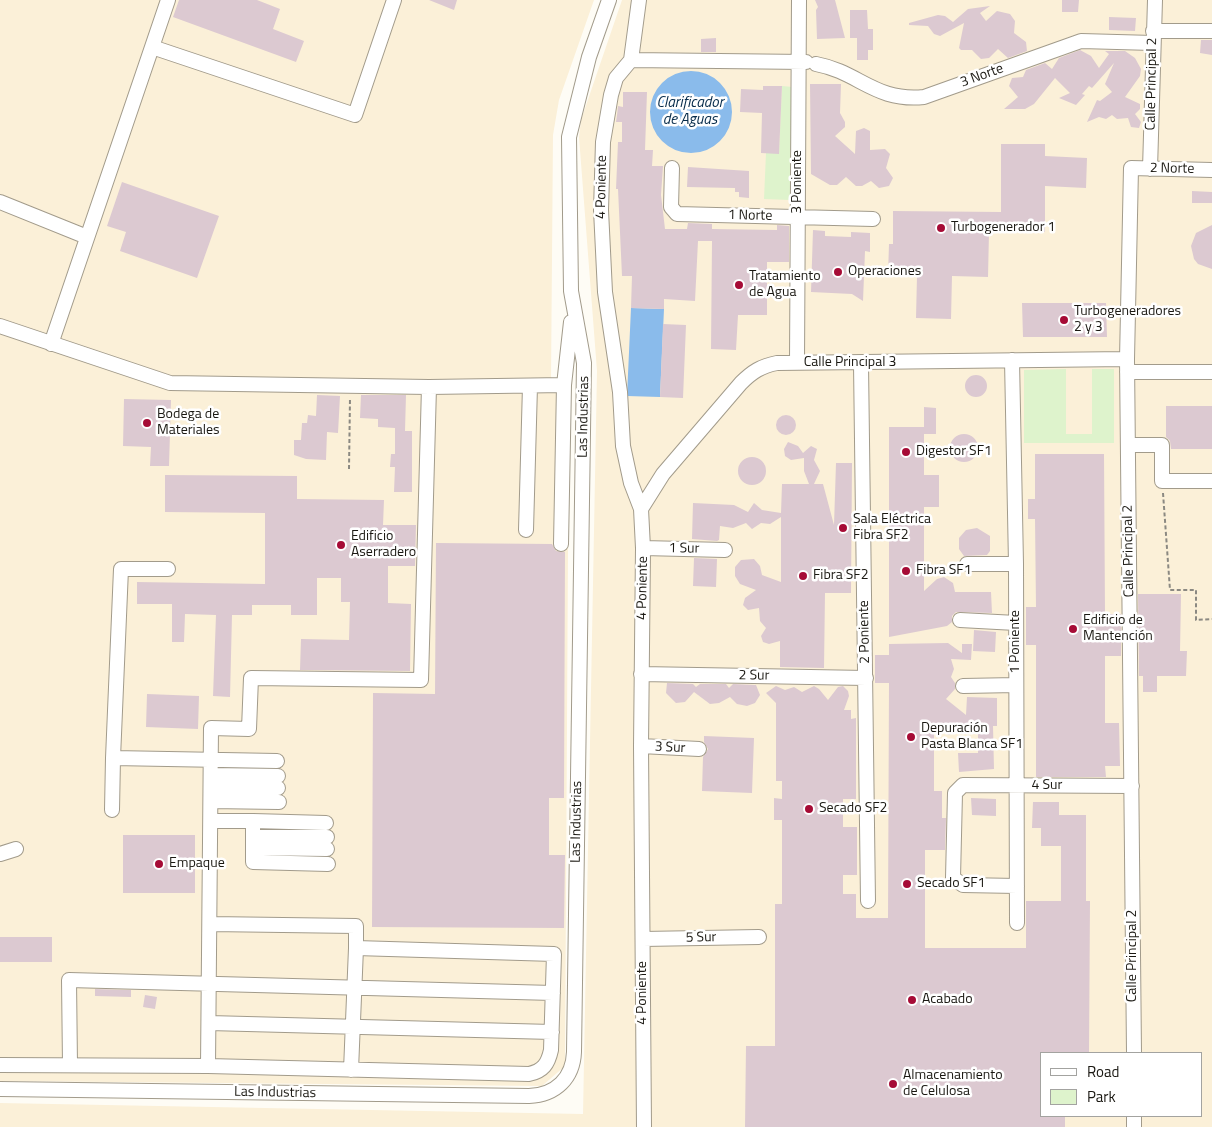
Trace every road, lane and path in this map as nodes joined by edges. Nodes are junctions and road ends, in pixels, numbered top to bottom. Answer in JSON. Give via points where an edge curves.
{"nodes":[{"id":1,"x":168,"y":0,"type":"edge"},
{"id":2,"x":394,"y":0,"type":"edge"},
{"id":3,"x":609,"y":0,"type":"edge"},
{"id":4,"x":639,"y":0,"type":"edge"},
{"id":5,"x":799,"y":0,"type":"edge"},
{"id":6,"x":1155,"y":0,"type":"edge"},
{"id":7,"x":1212,"y":31,"type":"edge"},
{"id":8,"x":1153,"y":37,"type":"junction"},
{"id":9,"x":152,"y":47,"type":"junction"},
{"id":10,"x":631,"y":60,"type":"junction"},
{"id":11,"x":808,"y":63,"type":"junction"},
{"id":12,"x":672,"y":168,"type":"dead end"},
{"id":13,"x":1131,"y":168,"type":"joint"},
{"id":14,"x":1150,"y":169,"type":"junction"},
{"id":15,"x":1212,"y":170,"type":"edge"},
{"id":16,"x":0,"y":202,"type":"edge"},
{"id":17,"x":797,"y":217,"type":"junction"},
{"id":18,"x":873,"y":219,"type":"dead end"},
{"id":19,"x":87,"y":237,"type":"junction"},
{"id":20,"x":571,"y":291,"type":"junction"},
{"id":21,"x":0,"y":326,"type":"edge"},
{"id":22,"x":51,"y":344,"type":"junction"},
{"id":23,"x":1012,"y":360,"type":"junction"},
{"id":24,"x":797,"y":363,"type":"junction"},
{"id":25,"x":861,"y":364,"type":"junction"},
{"id":26,"x":1127,"y":366,"type":"junction"},
{"id":27,"x":1212,"y":372,"type":"edge"},
{"id":28,"x":564,"y":385,"type":"junction"},
{"id":29,"x":351,"y":386,"type":"junction"},
{"id":30,"x":530,"y":386,"type":"junction"},
{"id":31,"x":429,"y":387,"type":"junction"},
{"id":32,"x":1128,"y":445,"type":"junction"},
{"id":33,"x":349,"y":469,"type":"dead end"},
{"id":34,"x":1162,"y":481,"type":"junction"},
{"id":35,"x":1212,"y":481,"type":"edge"},
{"id":36,"x":641,"y":509,"type":"junction"},
{"id":37,"x":526,"y":530,"type":"dead end"},
{"id":38,"x":561,"y":544,"type":"dead end"},
{"id":39,"x":643,"y":548,"type":"junction"},
{"id":40,"x":725,"y":550,"type":"dead end"},
{"id":41,"x":967,"y":564,"type":"dead end"},
{"id":42,"x":1016,"y":564,"type":"junction"},
{"id":43,"x":168,"y":569,"type":"dead end"},
{"id":44,"x":1212,"y":619,"type":"edge"},
{"id":45,"x":960,"y":620,"type":"dead end"},
{"id":46,"x":1016,"y":623,"type":"junction"},
{"id":47,"x":641,"y":674,"type":"junction"},
{"id":48,"x":866,"y":678,"type":"junction"},
{"id":49,"x":1016,"y":685,"type":"junction"},
{"id":50,"x":963,"y":686,"type":"dead end"},
{"id":51,"x":641,"y":746,"type":"junction"},
{"id":52,"x":699,"y":749,"type":"dead end"},
{"id":53,"x":113,"y":758,"type":"junction"},
{"id":54,"x":211,"y":760,"type":"junction"},
{"id":55,"x":1017,"y":785,"type":"junction"},
{"id":56,"x":1132,"y":786,"type":"junction"},
{"id":57,"x":211,"y":788,"type":"junction"},
{"id":58,"x":279,"y":802,"type":"dead end"},
{"id":59,"x":112,"y":810,"type":"dead end"},
{"id":60,"x":211,"y":821,"type":"junction"},
{"id":61,"x":253,"y":821,"type":"junction"},
{"id":62,"x":326,"y":823,"type":"dead end"},
{"id":63,"x":253,"y":842,"type":"junction"},
{"id":64,"x":327,"y":843,"type":"dead end"},
{"id":65,"x":16,"y":849,"type":"dead end"},
{"id":66,"x":0,"y":854,"type":"edge"},
{"id":67,"x":328,"y":864,"type":"dead end"},
{"id":68,"x":1017,"y":886,"type":"junction"},
{"id":69,"x":868,"y":900,"type":"dead end"},
{"id":70,"x":1017,"y":923,"type":"dead end"},
{"id":71,"x":210,"y":924,"type":"junction"},
{"id":72,"x":759,"y":937,"type":"dead end"},
{"id":73,"x":643,"y":939,"type":"junction"},
{"id":74,"x":356,"y":948,"type":"junction"},
{"id":75,"x":210,"y":984,"type":"junction"},
{"id":76,"x":354,"y":988,"type":"junction"},
{"id":77,"x":553,"y":993,"type":"junction"},
{"id":78,"x":209,"y":1023,"type":"junction"},
{"id":79,"x":353,"y":1027,"type":"junction"},
{"id":80,"x":552,"y":1032,"type":"junction"},
{"id":81,"x":1134,"y":1052,"type":"edge"},
{"id":82,"x":0,"y":1065,"type":"edge"},
{"id":83,"x":70,"y":1066,"type":"junction"},
{"id":84,"x":208,"y":1066,"type":"junction"},
{"id":85,"x":351,"y":1070,"type":"junction"},
{"id":86,"x":0,"y":1089,"type":"edge"},
{"id":87,"x":644,"y":1127,"type":"edge"}],
"edges":[{"from":1,"to":9,"type":"street"},
{"from":2,"to":9,"type":"street","via":[[355,115]]},
{"from":3,"to":20,"type":"street","name":"Las Industrias","via":[[589,57],[569,137]]},
{"from":4,"to":10,"type":"street"},
{"from":5,"to":11,"type":"street","name":"3 Poniente"},
{"from":6,"to":8,"type":"street","name":"Calle Principal 2"},
{"from":7,"to":8,"type":"street","name":"3 Norte"},
{"from":8,"to":11,"type":"street","name":"3 Norte","via":[[1080,41],[915,98],[884,94],[840,71]]},
{"from":8,"to":14,"type":"street","name":"Calle Principal 2"},
{"from":9,"to":19,"type":"street"},
{"from":10,"to":11,"type":"street","name":"3 Norte"},
{"from":10,"to":36,"type":"street","name":"4 Poniente","via":[[616,78],[606,118],[602,159],[602,234],[607,310],[620,392],[623,446]]},
{"from":11,"to":17,"type":"street","name":"3 Poniente"},
{"from":12,"to":17,"type":"street","name":"1 Norte","via":[[671,207],[677,214]]},
{"from":13,"to":14,"type":"street","name":"2 Norte"},
{"from":13,"to":26,"type":"street","name":"Calle Principal 2"},
{"from":14,"to":15,"type":"street","name":"2 Norte"},
{"from":16,"to":19,"type":"street"},
{"from":17,"to":18,"type":"street","name":"1 Norte"},
{"from":17,"to":24,"type":"street","name":"3 Poniente"},
{"from":19,"to":22,"type":"street"},
{"from":20,"to":28,"type":"street","via":[[570,340]]},
{"from":20,"to":86,"type":"street","name":"Las Industrias","via":[[584,363],[584,387],[574,1052],[572,1068],[564,1082],[544,1094],[529,1096]]},
{"from":21,"to":22,"type":"street"},
{"from":22,"to":29,"type":"street","via":[[170,383]]},
{"from":23,"to":25,"type":"street","name":"Calle Principal 3"},
{"from":23,"to":26,"type":"street","name":"Calle Principal 3"},
{"from":23,"to":42,"type":"street","name":"1 Poniente"},
{"from":24,"to":25,"type":"street","name":"Calle Principal 3"},
{"from":24,"to":36,"type":"street","name":"Calle Principal 3","via":[[765,366],[752,373],[663,474]]},
{"from":25,"to":48,"type":"street","name":"2 Poniente"},
{"from":26,"to":27,"type":"street","name":"Calle Principal 3"},
{"from":26,"to":32,"type":"street","name":"Calle Principal 2"},
{"from":28,"to":30,"type":"street"},
{"from":28,"to":38,"type":"street"},
{"from":29,"to":31,"type":"street"},
{"from":29,"to":33,"type":"path"},
{"from":30,"to":31,"type":"street"},
{"from":30,"to":37,"type":"street"},
{"from":31,"to":54,"type":"street","via":[[421,680],[251,678],[249,729],[211,728]]},
{"from":32,"to":34,"type":"street","via":[[1162,445]]},
{"from":32,"to":56,"type":"street","name":"Calle Principal 2"},
{"from":34,"to":35,"type":"street"},
{"from":34,"to":44,"type":"path","via":[[1170,590],[1196,590],[1196,620]]},
{"from":36,"to":39,"type":"street","name":"4 Poniente"},
{"from":39,"to":40,"type":"street","name":"1 Sur"},
{"from":39,"to":47,"type":"street","name":"4 Poniente"},
{"from":41,"to":42,"type":"street"},
{"from":42,"to":46,"type":"street","name":"1 Poniente"},
{"from":43,"to":53,"type":"street","via":[[121,569]]},
{"from":45,"to":46,"type":"street"},
{"from":46,"to":49,"type":"street","name":"1 Poniente"},
{"from":47,"to":48,"type":"street","name":"2 Sur"},
{"from":47,"to":51,"type":"street","name":"4 Poniente"},
{"from":48,"to":69,"type":"street","name":"2 Poniente"},
{"from":49,"to":50,"type":"street"},
{"from":49,"to":55,"type":"street","name":"1 Poniente"},
{"from":51,"to":52,"type":"street","name":"3 Sur"},
{"from":51,"to":73,"type":"street","name":"4 Poniente"},
{"from":53,"to":54,"type":"street"},
{"from":53,"to":59,"type":"street"},
{"from":54,"to":57,"type":"street"},
{"from":54,"to":57,"type":"street","via":[[278,775]]},
{"from":55,"to":56,"type":"street","name":"4 Sur"},
{"from":55,"to":68,"type":"street","name":"1 Poniente"},
{"from":55,"to":68,"type":"street","name":"4 Sur","via":[[963,785],[955,793],[953,878],[963,885]]},
{"from":56,"to":81,"type":"street","name":"Calle Principal 2"},
{"from":57,"to":58,"type":"street"},
{"from":57,"to":60,"type":"street"},
{"from":60,"to":61,"type":"street"},
{"from":60,"to":71,"type":"street"},
{"from":61,"to":62,"type":"street"},
{"from":61,"to":63,"type":"street"},
{"from":63,"to":64,"type":"street"},
{"from":63,"to":67,"type":"street","via":[[253,862]]},
{"from":65,"to":66,"type":"street"},
{"from":68,"to":70,"type":"street","name":"1 Poniente"},
{"from":71,"to":74,"type":"street","via":[[356,926]]},
{"from":71,"to":75,"type":"street"},
{"from":72,"to":73,"type":"street","name":"5 Sur"},
{"from":73,"to":87,"type":"street","name":"4 Poniente"},
{"from":74,"to":76,"type":"street"},
{"from":74,"to":77,"type":"street","via":[[554,954]]},
{"from":75,"to":76,"type":"street"},
{"from":75,"to":78,"type":"street"},
{"from":75,"to":83,"type":"street","via":[[69,980]]},
{"from":76,"to":77,"type":"street"},
{"from":76,"to":79,"type":"street"},
{"from":77,"to":80,"type":"street"},
{"from":78,"to":79,"type":"street"},
{"from":78,"to":84,"type":"street"},
{"from":79,"to":80,"type":"street"},
{"from":79,"to":85,"type":"street"},
{"from":80,"to":85,"type":"street","via":[[547,1064],[529,1074]]},
{"from":82,"to":83,"type":"street"},
{"from":83,"to":84,"type":"street"},
{"from":84,"to":85,"type":"street"}]}
